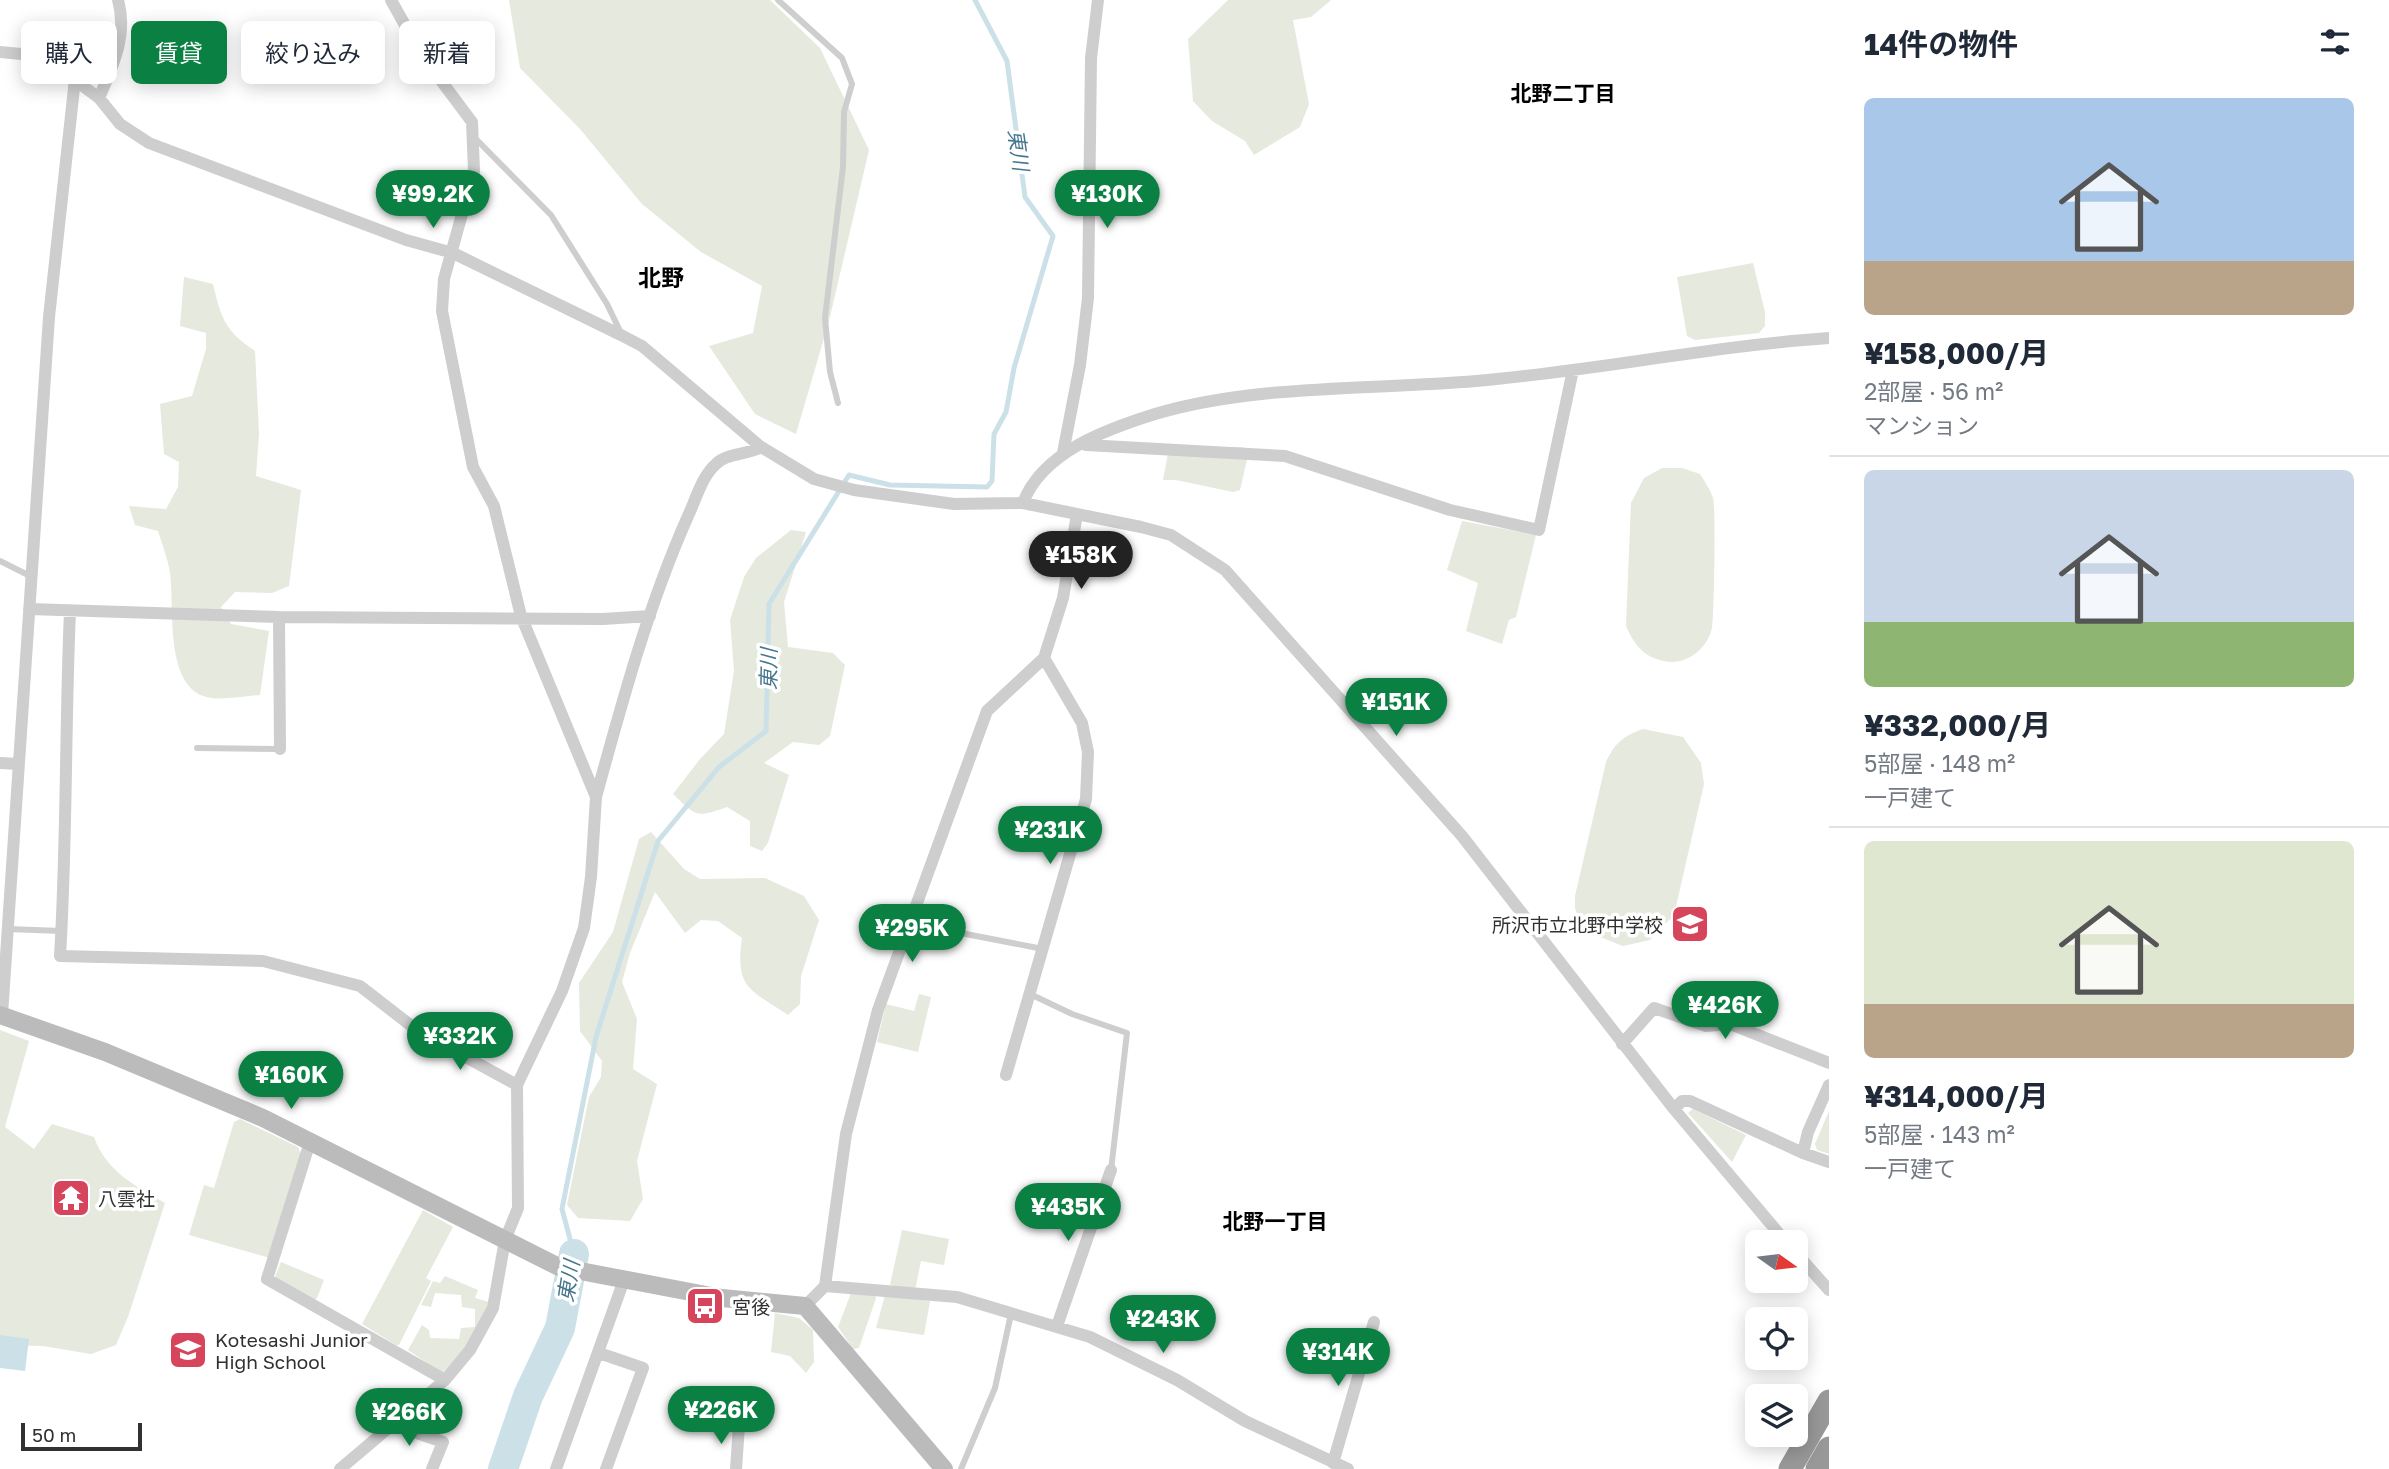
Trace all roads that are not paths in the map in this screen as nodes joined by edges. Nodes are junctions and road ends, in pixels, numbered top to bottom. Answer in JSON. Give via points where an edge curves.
{"nodes":[{"id":1,"x":118,"y":0,"type":"edge"},
{"id":2,"x":391,"y":0,"type":"edge"},
{"id":3,"x":778,"y":0,"type":"edge"},
{"id":4,"x":1098,"y":0,"type":"edge"},
{"id":5,"x":0,"y":51,"type":"edge"},
{"id":6,"x":21,"y":54,"type":"edge"},
{"id":7,"x":74,"y":84,"type":"edge"},
{"id":8,"x":81,"y":84,"type":"edge"},
{"id":9,"x":99,"y":98,"type":"junction"},
{"id":10,"x":472,"y":135,"type":"junction"},
{"id":11,"x":453,"y":253,"type":"junction"},
{"id":12,"x":621,"y":335,"type":"junction"},
{"id":13,"x":1829,"y":338,"type":"edge"},
{"id":14,"x":1573,"y":370,"type":"junction"},
{"id":15,"x":838,"y":403,"type":"dead end"},
{"id":16,"x":1082,"y":445,"type":"junction"},
{"id":17,"x":761,"y":447,"type":"junction"},
{"id":18,"x":1063,"y":453,"type":"junction"},
{"id":19,"x":1023,"y":503,"type":"junction"},
{"id":20,"x":1077,"y":514,"type":"junction"},
{"id":21,"x":0,"y":561,"type":"edge"},
{"id":22,"x":32,"y":577,"type":"junction"},
{"id":23,"x":29,"y":609,"type":"junction"},
{"id":24,"x":70,"y":611,"type":"junction"},
{"id":25,"x":520,"y":616,"type":"junction"},
{"id":26,"x":650,"y":616,"type":"junction"},
{"id":27,"x":279,"y":617,"type":"junction"},
{"id":28,"x":1044,"y":658,"type":"junction"},
{"id":29,"x":197,"y":748,"type":"dead end"},
{"id":30,"x":281,"y":749,"type":"joint"},
{"id":31,"x":0,"y":763,"type":"edge"},
{"id":32,"x":19,"y":764,"type":"junction"},
{"id":33,"x":596,"y":797,"type":"junction"},
{"id":34,"x":909,"y":923,"type":"junction"},
{"id":35,"x":8,"y":929,"type":"junction"},
{"id":36,"x":61,"y":931,"type":"junction"},
{"id":37,"x":1043,"y":948,"type":"junction"},
{"id":38,"x":1030,"y":994,"type":"junction"},
{"id":39,"x":1,"y":1015,"type":"edge"},
{"id":40,"x":1622,"y":1044,"type":"junction"},
{"id":41,"x":1829,"y":1063,"type":"edge"},
{"id":42,"x":1006,"y":1075,"type":"dead end"},
{"id":43,"x":517,"y":1085,"type":"junction"},
{"id":44,"x":1829,"y":1085,"type":"edge"},
{"id":45,"x":1674,"y":1109,"type":"junction"},
{"id":46,"x":310,"y":1142,"type":"junction"},
{"id":47,"x":1803,"y":1153,"type":"junction"},
{"id":48,"x":1829,"y":1162,"type":"edge"},
{"id":49,"x":1111,"y":1170,"type":"joint"},
{"id":50,"x":1776,"y":1230,"type":"edge"},
{"id":51,"x":505,"y":1240,"type":"junction"},
{"id":52,"x":1808,"y":1266,"type":"edge"},
{"id":53,"x":624,"y":1280,"type":"junction"},
{"id":54,"x":824,"y":1286,"type":"junction"},
{"id":55,"x":1829,"y":1290,"type":"edge"},
{"id":56,"x":805,"y":1306,"type":"junction"},
{"id":57,"x":1012,"y":1312,"type":"junction"},
{"id":58,"x":1374,"y":1322,"type":"dead end"},
{"id":59,"x":1057,"y":1326,"type":"junction"},
{"id":60,"x":599,"y":1353,"type":"junction"},
{"id":61,"x":445,"y":1380,"type":"junction"},
{"id":62,"x":1829,"y":1401,"type":"edge"},
{"id":63,"x":391,"y":1424,"type":"junction"},
{"id":64,"x":739,"y":1426,"type":"dead end"},
{"id":65,"x":1829,"y":1448,"type":"edge"},
{"id":66,"x":1333,"y":1463,"type":"junction"},
{"id":67,"x":340,"y":1469,"type":"edge"},
{"id":68,"x":432,"y":1469,"type":"edge"},
{"id":69,"x":557,"y":1469,"type":"edge"},
{"id":70,"x":606,"y":1469,"type":"edge"},
{"id":71,"x":736,"y":1469,"type":"edge"},
{"id":72,"x":944,"y":1469,"type":"edge"},
{"id":73,"x":961,"y":1469,"type":"edge"},
{"id":74,"x":1348,"y":1469,"type":"edge"},
{"id":75,"x":1790,"y":1469,"type":"edge"},
{"id":76,"x":1817,"y":1469,"type":"edge"}],
"edges":[{"from":1,"to":9,"type":"street","via":[[123,20],[118,55]]},
{"from":2,"to":10,"type":"street","via":[[421,54],[472,122]]},
{"from":3,"to":15,"type":"lane","via":[[842,58],[852,83],[844,112],[843,167],[825,318]]},
{"from":4,"to":18,"type":"street","via":[[1091,58],[1088,298]]},
{"from":5,"to":6,"type":"street"},
{"from":7,"to":22,"type":"street","via":[[49,317]]},
{"from":8,"to":9,"type":"street"},
{"from":9,"to":11,"type":"street","via":[[120,124],[149,143],[406,240]]},
{"from":10,"to":11,"type":"street","via":[[474,171]]},
{"from":10,"to":12,"type":"lane","via":[[551,215],[607,304]]},
{"from":11,"to":12,"type":"street"},
{"from":11,"to":25,"type":"street","via":[[444,279],[442,311],[473,467],[494,506]]},
{"from":12,"to":17,"type":"street","via":[[642,346]]},
{"from":13,"to":14,"type":"street","via":[[1759,343]]},
{"from":14,"to":16,"type":"street","via":[[1477,381],[1248,395],[1157,414]]},
{"from":14,"to":16,"type":"street","via":[[1539,530],[1450,510],[1285,456]]},
{"from":16,"to":18,"type":"street"},
{"from":17,"to":19,"type":"street","via":[[795,469],[846,488],[954,504]]},
{"from":17,"to":26,"type":"street","via":[[726,457],[709,472],[665,565]]},
{"from":18,"to":19,"type":"street","via":[[1032,484]]},
{"from":19,"to":20,"type":"street"},
{"from":20,"to":28,"type":"street","via":[[1063,598]]},
{"from":20,"to":40,"type":"street","via":[[1171,535],[1225,570],[1462,836]]},
{"from":21,"to":22,"type":"lane"},
{"from":22,"to":23,"type":"street"},
{"from":23,"to":24,"type":"street"},
{"from":23,"to":32,"type":"street"},
{"from":24,"to":27,"type":"street"},
{"from":24,"to":36,"type":"street"},
{"from":25,"to":26,"type":"street"},
{"from":25,"to":27,"type":"street"},
{"from":25,"to":33,"type":"street"},
{"from":26,"to":33,"type":"street"},
{"from":27,"to":30,"type":"street"},
{"from":28,"to":34,"type":"street","via":[[987,711]]},
{"from":28,"to":37,"type":"street","via":[[1082,723],[1088,752],[1086,799]]},
{"from":29,"to":30,"type":"lane"},
{"from":31,"to":32,"type":"street"},
{"from":32,"to":35,"type":"street"},
{"from":33,"to":43,"type":"street","via":[[592,877],[583,928],[562,991]]},
{"from":34,"to":37,"type":"lane"},
{"from":34,"to":54,"type":"street","via":[[878,1010],[846,1134]]},
{"from":35,"to":36,"type":"lane"},
{"from":35,"to":39,"type":"street"},
{"from":36,"to":43,"type":"street","via":[[60,956],[263,961],[360,986],[418,1031]]},
{"from":37,"to":38,"type":"street"},
{"from":38,"to":42,"type":"street"},
{"from":38,"to":49,"type":"lane","via":[[1127,1033]]},
{"from":39,"to":46,"type":"street","via":[[193,1087]]},
{"from":40,"to":41,"type":"street","via":[[1654,1008],[1706,1026],[1731,1024]]},
{"from":40,"to":45,"type":"street"},
{"from":43,"to":51,"type":"street","via":[[518,1208]]},
{"from":44,"to":47,"type":"street"},
{"from":45,"to":47,"type":"street","via":[[1682,1101],[1690,1101]]},
{"from":45,"to":50,"type":"street"},
{"from":46,"to":51,"type":"street"},
{"from":46,"to":61,"type":"street","via":[[267,1279]]},
{"from":47,"to":48,"type":"street"},
{"from":49,"to":59,"type":"street"},
{"from":51,"to":53,"type":"street","via":[[559,1267]]},
{"from":51,"to":61,"type":"street","via":[[493,1308],[470,1350]]},
{"from":52,"to":55,"type":"street"},
{"from":53,"to":56,"type":"street","via":[[722,1298]]},
{"from":53,"to":60,"type":"street"},
{"from":54,"to":56,"type":"street"},
{"from":54,"to":57,"type":"street","via":[[957,1297]]},
{"from":56,"to":72,"type":"street"},
{"from":57,"to":59,"type":"street"},
{"from":57,"to":73,"type":"lane","via":[[990,1405]]},
{"from":58,"to":66,"type":"street"},
{"from":59,"to":66,"type":"street","via":[[1157,1370],[1245,1421]]},
{"from":60,"to":69,"type":"street"},
{"from":60,"to":70,"type":"street","via":[[643,1368]]},
{"from":61,"to":63,"type":"street"},
{"from":62,"to":75,"type":"highway"},
{"from":63,"to":67,"type":"street"},
{"from":63,"to":68,"type":"street","via":[[443,1442]]},
{"from":64,"to":71,"type":"street"},
{"from":65,"to":76,"type":"highway"},
{"from":66,"to":74,"type":"street"}]}
